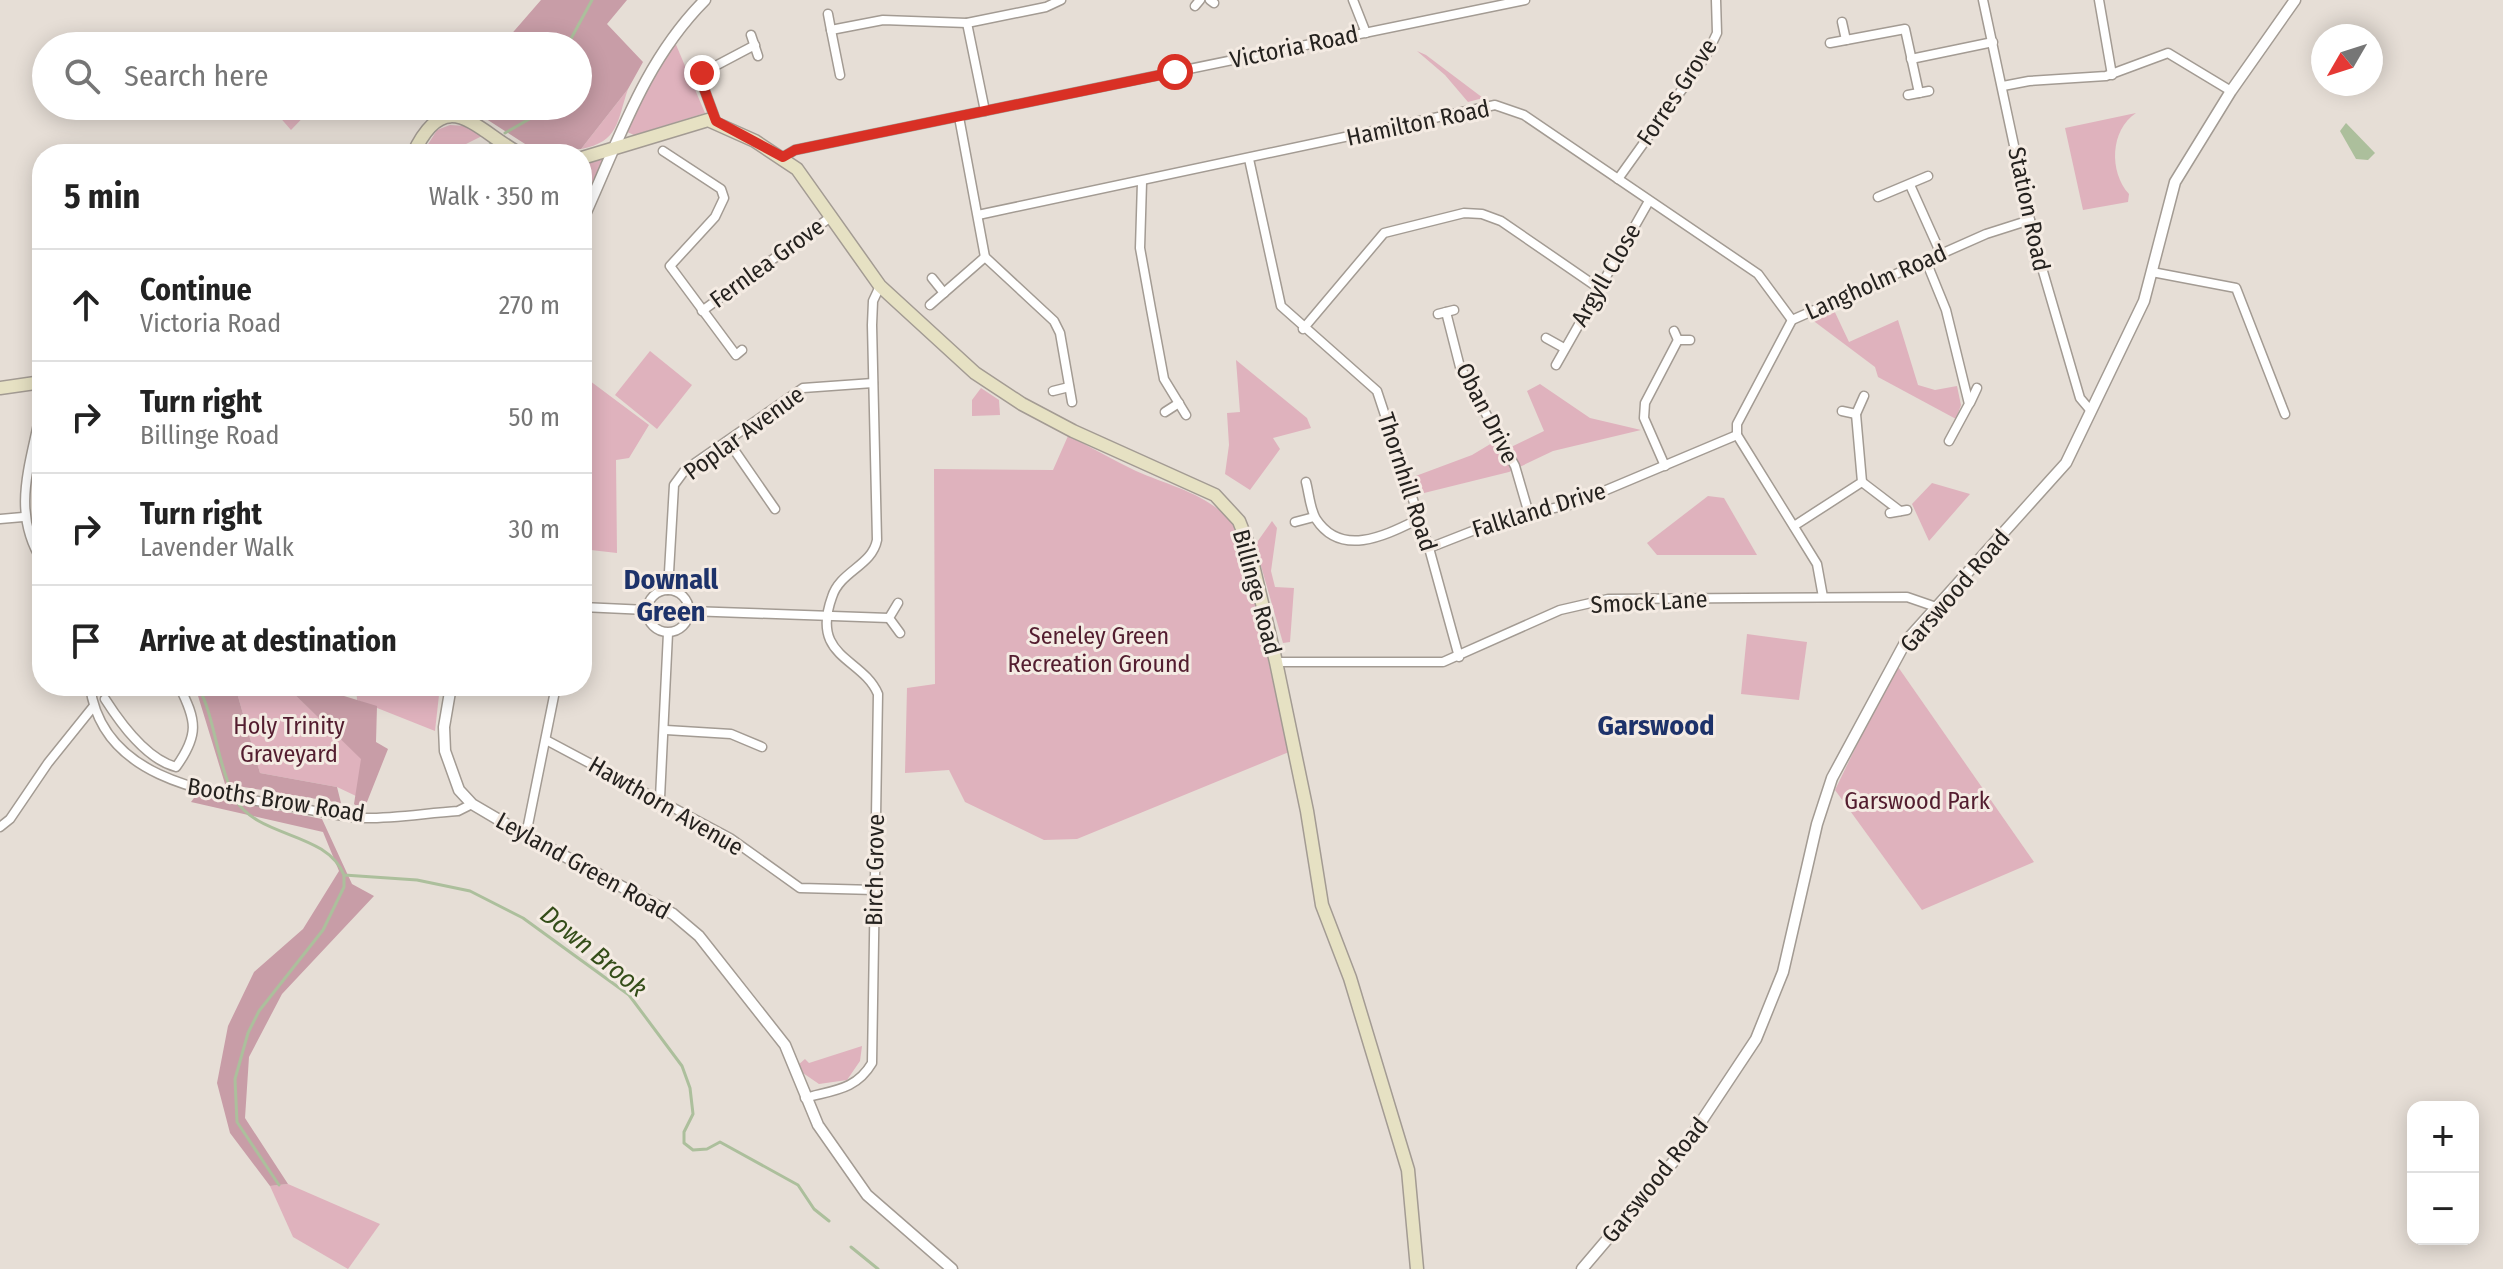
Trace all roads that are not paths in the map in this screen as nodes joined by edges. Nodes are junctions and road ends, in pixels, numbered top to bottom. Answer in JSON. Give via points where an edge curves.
{"nodes":[{"id":1,"x":705,"y":0,"type":"edge"},
{"id":2,"x":1061,"y":0,"type":"edge"},
{"id":3,"x":1353,"y":0,"type":"edge"},
{"id":4,"x":1525,"y":0,"type":"edge"},
{"id":5,"x":1716,"y":0,"type":"edge"},
{"id":6,"x":1983,"y":0,"type":"edge"},
{"id":7,"x":2099,"y":0,"type":"edge"},
{"id":8,"x":2295,"y":0,"type":"edge"},
{"id":9,"x":828,"y":14,"type":"dead end"},
{"id":10,"x":1842,"y":22,"type":"dead end"},
{"id":11,"x":967,"y":23,"type":"junction"},
{"id":12,"x":831,"y":30,"type":"junction"},
{"id":13,"x":1366,"y":33,"type":"junction"},
{"id":14,"x":751,"y":35,"type":"dead end"},
{"id":15,"x":1846,"y":40,"type":"junction"},
{"id":16,"x":1993,"y":42,"type":"junction"},
{"id":17,"x":1830,"y":43,"type":"dead end"},
{"id":18,"x":755,"y":45,"type":"junction"},
{"id":19,"x":758,"y":56,"type":"dead end"},
{"id":20,"x":1911,"y":59,"type":"junction"},
{"id":21,"x":840,"y":75,"type":"dead end"},
{"id":22,"x":2112,"y":75,"type":"junction"},
{"id":23,"x":2003,"y":86,"type":"junction"},
{"id":24,"x":1929,"y":91,"type":"dead end"},
{"id":25,"x":2231,"y":91,"type":"junction"},
{"id":26,"x":1919,"y":93,"type":"junction"},
{"id":27,"x":1908,"y":95,"type":"dead end"},
{"id":28,"x":985,"y":111,"type":"junction"},
{"id":29,"x":959,"y":117,"type":"junction"},
{"id":30,"x":437,"y":120,"type":"edge"},
{"id":31,"x":470,"y":120,"type":"edge"},
{"id":32,"x":716,"y":121,"type":"junction"},
{"id":33,"x":418,"y":144,"type":"edge"},
{"id":34,"x":505,"y":144,"type":"edge"},
{"id":35,"x":679,"y":149,"type":"dead end"},
{"id":36,"x":615,"y":150,"type":"junction"},
{"id":37,"x":663,"y":151,"type":"dead end"},
{"id":38,"x":592,"y":156,"type":"edge"},
{"id":39,"x":783,"y":157,"type":"junction"},
{"id":40,"x":672,"y":158,"type":"junction"},
{"id":41,"x":1249,"y":159,"type":"junction"},
{"id":42,"x":1928,"y":176,"type":"dead end"},
{"id":43,"x":1618,"y":179,"type":"junction"},
{"id":44,"x":1142,"y":182,"type":"junction"},
{"id":45,"x":1910,"y":185,"type":"junction"},
{"id":46,"x":1878,"y":197,"type":"dead end"},
{"id":47,"x":592,"y":199,"type":"edge"},
{"id":48,"x":1649,"y":201,"type":"junction"},
{"id":49,"x":978,"y":215,"type":"junction"},
{"id":50,"x":832,"y":216,"type":"junction"},
{"id":51,"x":2030,"y":220,"type":"junction"},
{"id":52,"x":1941,"y":254,"type":"junction"},
{"id":53,"x":985,"y":257,"type":"junction"},
{"id":54,"x":1926,"y":261,"type":"junction"},
{"id":55,"x":2152,"y":272,"type":"junction"},
{"id":56,"x":932,"y":278,"type":"dead end"},
{"id":57,"x":880,"y":286,"type":"junction"},
{"id":58,"x":1597,"y":287,"type":"junction"},
{"id":59,"x":944,"y":293,"type":"junction"},
{"id":60,"x":930,"y":305,"type":"dead end"},
{"id":61,"x":702,"y":311,"type":"junction"},
{"id":62,"x":1446,"y":312,"type":"dead end"},
{"id":63,"x":1792,"y":320,"type":"junction"},
{"id":64,"x":1303,"y":329,"type":"junction"},
{"id":65,"x":1674,"y":331,"type":"dead end"},
{"id":66,"x":1546,"y":338,"type":"dead end"},
{"id":67,"x":1678,"y":340,"type":"junction"},
{"id":68,"x":1690,"y":340,"type":"dead end"},
{"id":69,"x":1564,"y":348,"type":"junction"},
{"id":70,"x":742,"y":350,"type":"dead end"},
{"id":71,"x":1556,"y":365,"type":"dead end"},
{"id":72,"x":32,"y":383,"type":"edge"},
{"id":73,"x":873,"y":383,"type":"junction"},
{"id":74,"x":1069,"y":387,"type":"junction"},
{"id":75,"x":0,"y":388,"type":"edge"},
{"id":76,"x":1977,"y":388,"type":"dead end"},
{"id":77,"x":1053,"y":391,"type":"dead end"},
{"id":78,"x":1864,"y":396,"type":"dead end"},
{"id":79,"x":1072,"y":402,"type":"dead end"},
{"id":80,"x":1179,"y":403,"type":"junction"},
{"id":81,"x":1969,"y":404,"type":"junction"},
{"id":82,"x":1842,"y":411,"type":"dead end"},
{"id":83,"x":2091,"y":411,"type":"junction"},
{"id":84,"x":1165,"y":412,"type":"dead end"},
{"id":85,"x":1856,"y":414,"type":"junction"},
{"id":86,"x":2285,"y":414,"type":"dead end"},
{"id":87,"x":1186,"y":415,"type":"dead end"},
{"id":88,"x":1737,"y":435,"type":"junction"},
{"id":89,"x":728,"y":441,"type":"junction"},
{"id":90,"x":1949,"y":441,"type":"dead end"},
{"id":91,"x":32,"y":463,"type":"edge"},
{"id":92,"x":1665,"y":466,"type":"junction"},
{"id":93,"x":1306,"y":482,"type":"dead end"},
{"id":94,"x":1862,"y":482,"type":"junction"},
{"id":95,"x":775,"y":509,"type":"dead end"},
{"id":96,"x":1899,"y":511,"type":"dead end"},
{"id":97,"x":1529,"y":514,"type":"junction"},
{"id":98,"x":23,"y":517,"type":"junction"},
{"id":99,"x":1314,"y":517,"type":"junction"},
{"id":100,"x":0,"y":519,"type":"edge"},
{"id":101,"x":1419,"y":519,"type":"junction"},
{"id":102,"x":1295,"y":522,"type":"dead end"},
{"id":103,"x":1794,"y":526,"type":"junction"},
{"id":104,"x":32,"y":543,"type":"edge"},
{"id":105,"x":1429,"y":548,"type":"junction"},
{"id":106,"x":668,"y":590,"type":"junction"},
{"id":107,"x":1823,"y":597,"type":"junction"},
{"id":108,"x":898,"y":603,"type":"dead end"},
{"id":109,"x":592,"y":607,"type":"edge"},
{"id":110,"x":1936,"y":607,"type":"junction"},
{"id":111,"x":647,"y":610,"type":"junction"},
{"id":112,"x":689,"y":611,"type":"junction"},
{"id":113,"x":826,"y":618,"type":"junction"},
{"id":114,"x":889,"y":618,"type":"junction"},
{"id":115,"x":668,"y":633,"type":"junction"},
{"id":116,"x":900,"y":633,"type":"dead end"},
{"id":117,"x":1459,"y":657,"type":"junction"},
{"id":118,"x":1276,"y":662,"type":"junction"},
{"id":119,"x":91,"y":696,"type":"edge"},
{"id":120,"x":183,"y":696,"type":"edge"},
{"id":121,"x":449,"y":696,"type":"edge"},
{"id":122,"x":554,"y":696,"type":"edge"},
{"id":123,"x":105,"y":699,"type":"dead end"},
{"id":124,"x":93,"y":707,"type":"junction"},
{"id":125,"x":666,"y":730,"type":"junction"},
{"id":126,"x":546,"y":740,"type":"junction"},
{"id":127,"x":144,"y":746,"type":"junction"},
{"id":128,"x":762,"y":747,"type":"dead end"},
{"id":129,"x":135,"y":758,"type":"junction"},
{"id":130,"x":660,"y":798,"type":"junction"},
{"id":131,"x":472,"y":804,"type":"junction"},
{"id":132,"x":0,"y":827,"type":"edge"},
{"id":133,"x":523,"y":834,"type":"junction"},
{"id":134,"x":875,"y":890,"type":"junction"},
{"id":135,"x":805,"y":1098,"type":"junction"},
{"id":136,"x":952,"y":1269,"type":"edge"},
{"id":137,"x":1417,"y":1269,"type":"edge"},
{"id":138,"x":1582,"y":1269,"type":"edge"}],
"edges":[{"from":1,"to":36,"type":"street","via":[[652,66]]},
{"from":2,"to":11,"type":"street"},
{"from":3,"to":13,"type":"street"},
{"from":4,"to":13,"type":"street","name":"Victoria Road"},
{"from":5,"to":43,"type":"street","name":"Forres Grove","via":[[1717,33],[1706,56]]},
{"from":6,"to":16,"type":"street","name":"Station Road"},
{"from":7,"to":22,"type":"street"},
{"from":8,"to":25,"type":"street","name":"Garswood Road"},
{"from":9,"to":12,"type":"street"},
{"from":10,"to":15,"type":"street"},
{"from":11,"to":12,"type":"street","via":[[883,20]]},
{"from":11,"to":28,"type":"street"},
{"from":12,"to":21,"type":"street"},
{"from":13,"to":28,"type":"street","name":"Victoria Road"},
{"from":14,"to":18,"type":"street"},
{"from":15,"to":17,"type":"street"},
{"from":15,"to":20,"type":"street","via":[[1905,29]]},
{"from":16,"to":20,"type":"street"},
{"from":16,"to":23,"type":"street","name":"Station Road"},
{"from":18,"to":19,"type":"street"},
{"from":18,"to":32,"type":"street","via":[[702,73]]},
{"from":20,"to":26,"type":"street"},
{"from":22,"to":23,"type":"street"},
{"from":22,"to":25,"type":"street","via":[[2168,53]]},
{"from":23,"to":51,"type":"street","name":"Station Road"},
{"from":24,"to":26,"type":"street"},
{"from":25,"to":55,"type":"street","name":"Garswood Road","via":[[2175,182]]},
{"from":26,"to":27,"type":"street"},
{"from":28,"to":29,"type":"street","name":"Victoria Road"},
{"from":29,"to":39,"type":"street","name":"Victoria Road","via":[[795,150]]},
{"from":29,"to":49,"type":"street"},
{"from":30,"to":33,"type":"main road"},
{"from":31,"to":34,"type":"main road"},
{"from":32,"to":36,"type":"main road"},
{"from":32,"to":39,"type":"main road","name":"Billinge Road"},
{"from":35,"to":40,"type":"street"},
{"from":36,"to":38,"type":"main road"},
{"from":36,"to":47,"type":"street"},
{"from":37,"to":40,"type":"street"},
{"from":39,"to":50,"type":"main road","name":"Billinge Road"},
{"from":40,"to":61,"type":"street","name":"Fernlea Grove","via":[[713,181],[724,198],[715,217],[670,266]]},
{"from":41,"to":43,"type":"street","name":"Hamilton Road","via":[[1495,105],[1524,115]]},
{"from":41,"to":44,"type":"street","name":"Hamilton Road"},
{"from":41,"to":64,"type":"street","name":"Thornhill Road","via":[[1281,306]]},
{"from":42,"to":45,"type":"street"},
{"from":43,"to":48,"type":"street","name":"Hamilton Road"},
{"from":44,"to":49,"type":"street","name":"Hamilton Road"},
{"from":44,"to":80,"type":"street","via":[[1140,248],[1164,379]]},
{"from":45,"to":46,"type":"street"},
{"from":45,"to":52,"type":"street"},
{"from":48,"to":58,"type":"street","name":"Argyll Close"},
{"from":48,"to":63,"type":"street","name":"Hamilton Road","via":[[1758,274]]},
{"from":49,"to":53,"type":"street"},
{"from":50,"to":57,"type":"main road","name":"Billinge Road"},
{"from":50,"to":61,"type":"street","name":"Fernlea Grove"},
{"from":51,"to":52,"type":"street","name":"Langholm Road"},
{"from":51,"to":83,"type":"street","name":"Station Road","via":[[2080,398]]},
{"from":52,"to":54,"type":"street","name":"Langholm Road"},
{"from":53,"to":59,"type":"street"},
{"from":53,"to":74,"type":"street","via":[[1054,321]]},
{"from":54,"to":63,"type":"street","name":"Langholm Road"},
{"from":54,"to":81,"type":"street","via":[[1946,310]]},
{"from":55,"to":83,"type":"street","name":"Garswood Road","via":[[2132,331]]},
{"from":55,"to":86,"type":"street","via":[[2236,288]]},
{"from":56,"to":59,"type":"street"},
{"from":57,"to":73,"type":"street","via":[[873,301]]},
{"from":57,"to":118,"type":"main road","name":"Billinge Road","via":[[963,363],[1022,404],[1224,501],[1248,544]]},
{"from":58,"to":64,"type":"street","via":[[1501,221],[1464,213],[1384,233]]},
{"from":58,"to":69,"type":"street","name":"Argyll Close"},
{"from":59,"to":60,"type":"street"},
{"from":61,"to":70,"type":"street","name":"Fernlea Grove","via":[[736,355]]},
{"from":62,"to":97,"type":"street","name":"Oban Drive","via":[[1460,367],[1515,466]]},
{"from":63,"to":88,"type":"street","name":"Langholm Road","via":[[1737,424]]},
{"from":64,"to":101,"type":"street","name":"Thornhill Road","via":[[1377,391]]},
{"from":65,"to":67,"type":"street"},
{"from":66,"to":69,"type":"street","name":"Argyll Close"},
{"from":67,"to":68,"type":"street"},
{"from":67,"to":92,"type":"street","via":[[1645,403],[1644,418]]},
{"from":69,"to":71,"type":"street","name":"Argyll Close"},
{"from":72,"to":75,"type":"main road"},
{"from":73,"to":89,"type":"street","name":"Poplar Avenue","via":[[803,388]]},
{"from":73,"to":113,"type":"street","via":[[877,540],[871,556],[838,584]]},
{"from":74,"to":77,"type":"street"},
{"from":74,"to":79,"type":"street"},
{"from":76,"to":81,"type":"street"},
{"from":78,"to":85,"type":"street"},
{"from":80,"to":84,"type":"street"},
{"from":80,"to":87,"type":"street"},
{"from":81,"to":90,"type":"street"},
{"from":82,"to":85,"type":"street"},
{"from":83,"to":110,"type":"street","name":"Garswood Road","via":[[2051,483]]},
{"from":85,"to":94,"type":"street"},
{"from":88,"to":92,"type":"street","name":"Falkland Drive"},
{"from":88,"to":103,"type":"street"},
{"from":89,"to":95,"type":"street"},
{"from":89,"to":106,"type":"street","name":"Poplar Avenue","via":[[685,470],[674,485]]},
{"from":91,"to":98,"type":"street"},
{"from":92,"to":97,"type":"street","name":"Falkland Drive","via":[[1573,504]]},
{"from":93,"to":99,"type":"street"},
{"from":94,"to":96,"type":"street"},
{"from":94,"to":103,"type":"street"},
{"from":97,"to":105,"type":"street","name":"Falkland Drive"},
{"from":98,"to":100,"type":"street"},
{"from":98,"to":104,"type":"street"},
{"from":99,"to":101,"type":"street","via":[[1336,535],[1370,542]]},
{"from":99,"to":102,"type":"street"},
{"from":101,"to":105,"type":"street","name":"Thornhill Road"},
{"from":103,"to":107,"type":"street","via":[[1817,564]]},
{"from":105,"to":117,"type":"street","name":"Thornhill Road"},
{"from":106,"to":111,"type":"street","via":[[656,594]]},
{"from":106,"to":112,"type":"street","via":[[681,594]]},
{"from":107,"to":110,"type":"street","name":"Smock Lane","via":[[1907,597]]},
{"from":107,"to":117,"type":"street","name":"Smock Lane","via":[[1608,599],[1560,610]]},
{"from":108,"to":114,"type":"street"},
{"from":109,"to":111,"type":"street"},
{"from":110,"to":138,"type":"street","name":"Garswood Road","via":[[1906,641],[1829,785],[1783,972],[1756,1039],[1679,1155]]},
{"from":111,"to":115,"type":"street","via":[[650,623]]},
{"from":112,"to":113,"type":"street"},
{"from":112,"to":115,"type":"street","via":[[685,624]]},
{"from":113,"to":114,"type":"street"},
{"from":113,"to":134,"type":"street","name":"Birch Grove","via":[[835,648],[878,694]]},
{"from":114,"to":116,"type":"street"},
{"from":115,"to":125,"type":"street"},
{"from":117,"to":118,"type":"street","name":"Smock Lane","via":[[1427,664]]},
{"from":118,"to":137,"type":"main road","name":"Billinge Road","via":[[1322,905],[1350,978],[1408,1170]]},
{"from":119,"to":124,"type":"street","name":"Booths Brow Road"},
{"from":120,"to":127,"type":"street","name":"Booths Brow Road","via":[[194,726],[193,743],[176,767],[164,764]]},
{"from":121,"to":131,"type":"street","via":[[445,751],[459,790]]},
{"from":122,"to":126,"type":"street"},
{"from":123,"to":127,"type":"street","name":"Booths Brow Road"},
{"from":124,"to":129,"type":"street","name":"Booths Brow Road","via":[[113,739]]},
{"from":124,"to":132,"type":"street"},
{"from":125,"to":128,"type":"street","via":[[731,734]]},
{"from":125,"to":130,"type":"street"},
{"from":126,"to":130,"type":"street","name":"Hawthorn Avenue"},
{"from":126,"to":133,"type":"street"},
{"from":127,"to":129,"type":"street"},
{"from":129,"to":131,"type":"street","name":"Booths Brow Road","via":[[157,776],[206,792],[361,818],[458,811]]},
{"from":130,"to":134,"type":"street","name":"Hawthorn Avenue","via":[[730,838],[800,888]]},
{"from":131,"to":133,"type":"street","name":"Leyland Green Road"},
{"from":133,"to":135,"type":"street","name":"Leyland Green Road","via":[[686,924],[785,1045]]},
{"from":134,"to":135,"type":"street","name":"Birch Grove","via":[[872,1063],[851,1087]]},
{"from":135,"to":136,"type":"street","name":"Leyland Green Road","via":[[867,1195]]}]}
